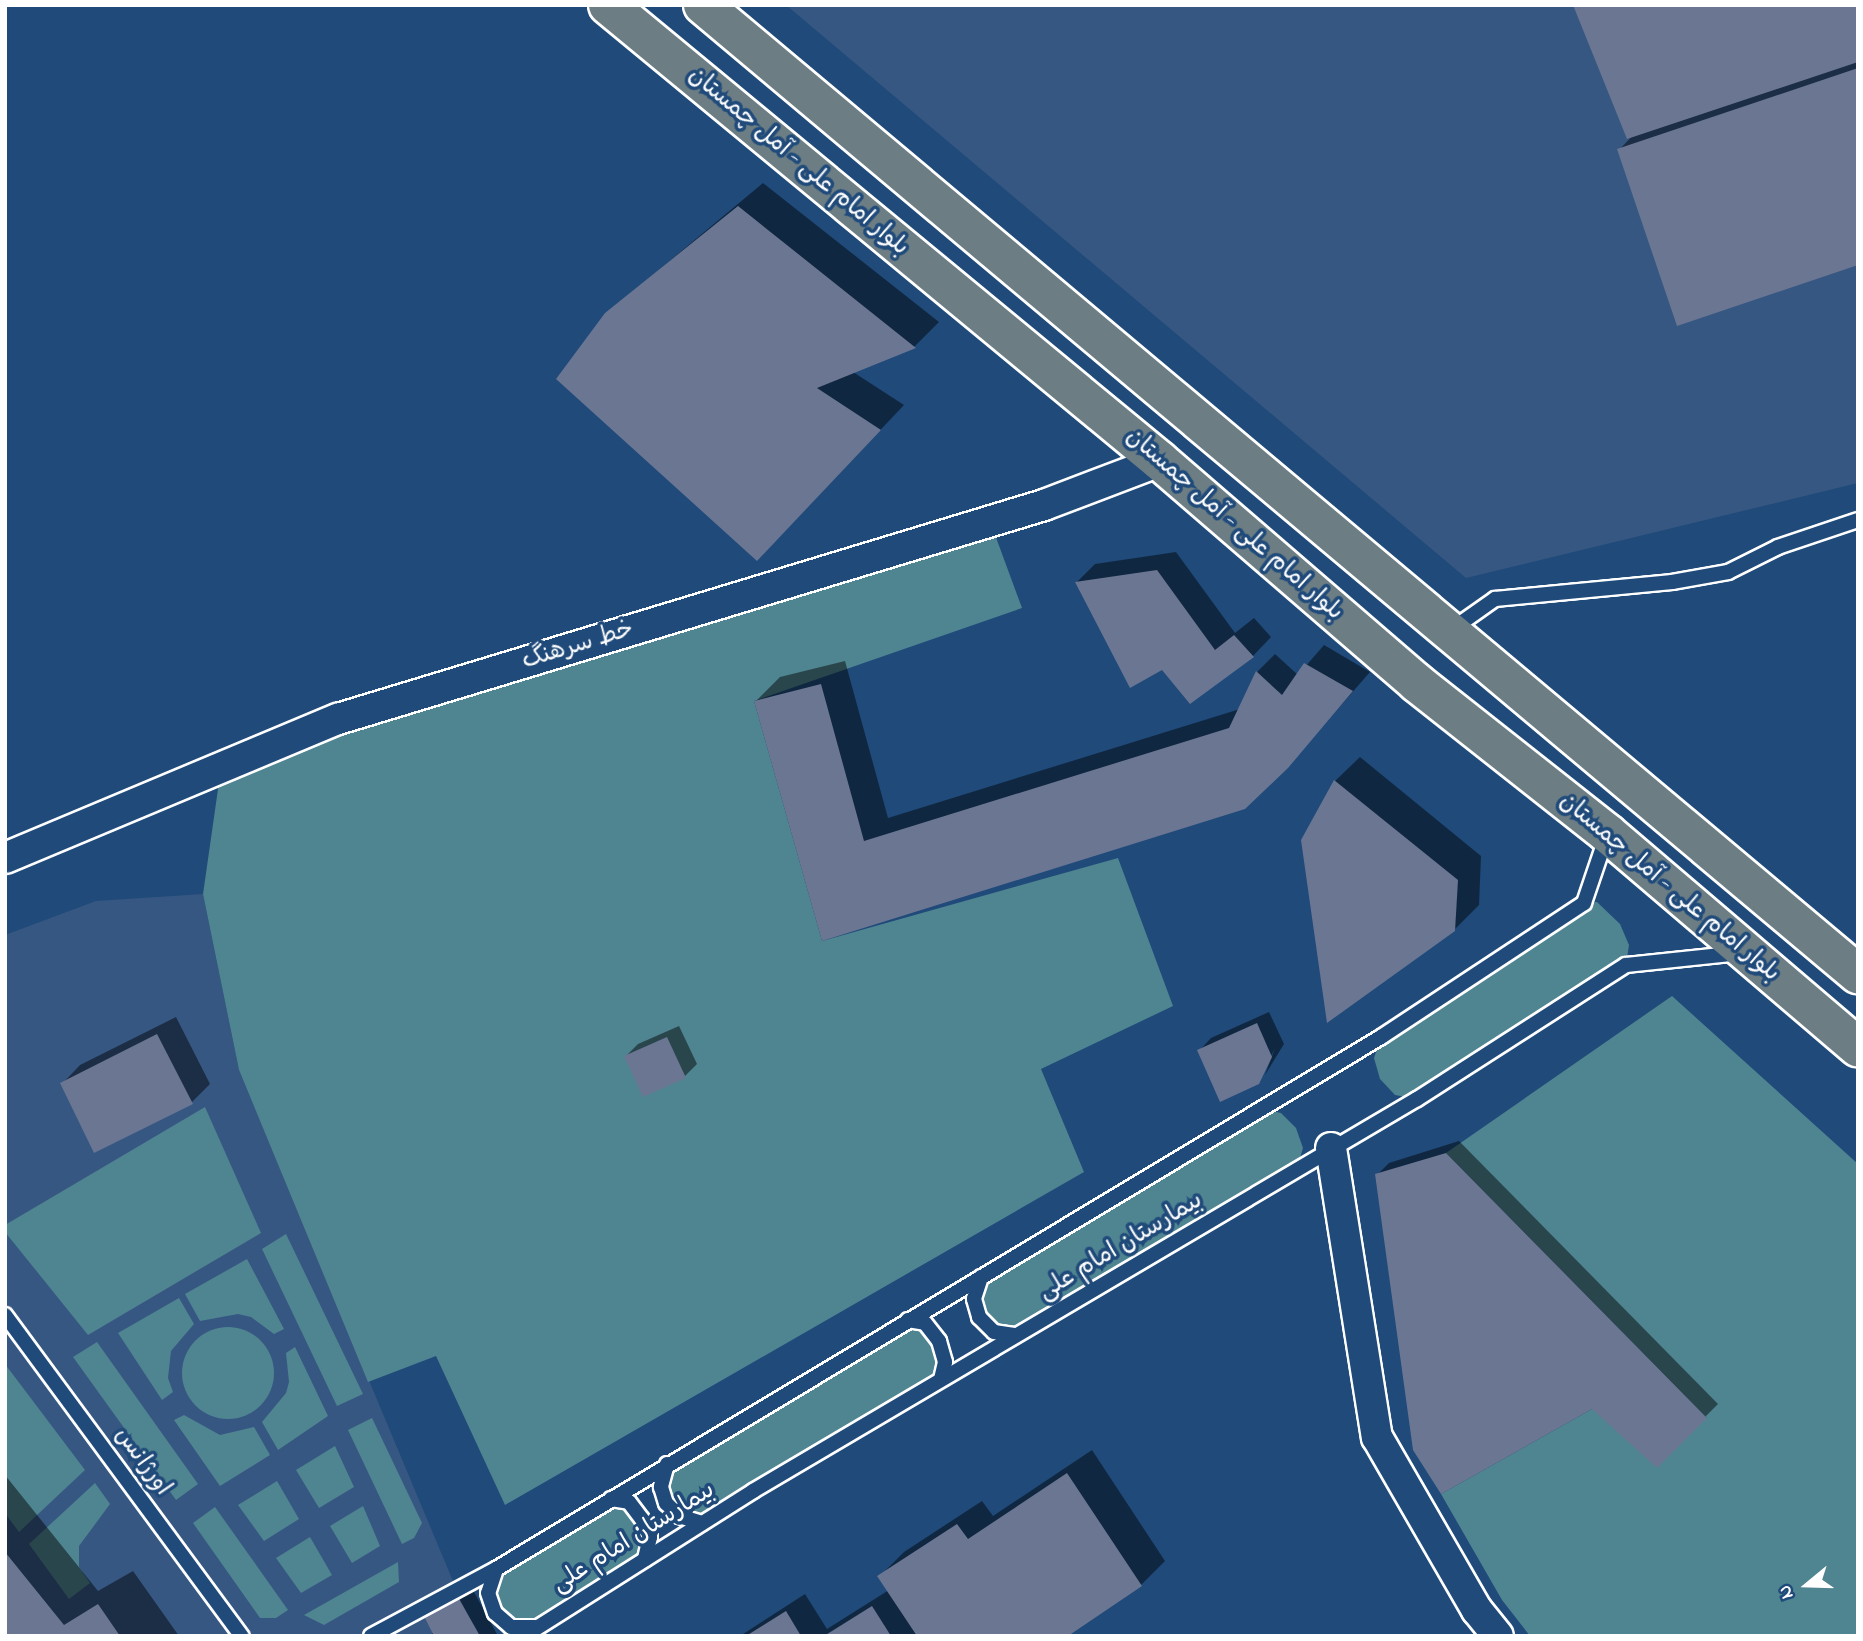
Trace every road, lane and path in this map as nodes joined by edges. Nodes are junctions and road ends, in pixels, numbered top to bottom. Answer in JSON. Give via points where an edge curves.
{"nodes":[{"id":1,"x":608,"y":5,"type":"edge"},
{"id":2,"x":703,"y":5,"type":"edge"},
{"id":3,"x":1160,"y":461,"type":"junction"},
{"id":4,"x":1858,"y":520,"type":"edge"},
{"id":5,"x":1449,"y":631,"type":"junction"},
{"id":6,"x":1417,"y":682,"type":"junction"},
{"id":7,"x":1608,"y":833,"type":"junction"},
{"id":8,"x":5,"y":858,"type":"edge"},
{"id":9,"x":1744,"y":952,"type":"junction"},
{"id":10,"x":1858,"y":974,"type":"edge"},
{"id":11,"x":1858,"y":1047,"type":"edge"},
{"id":12,"x":1331,"y":1148,"type":"junction"},
{"id":13,"x":981,"y":1278,"type":"junction"},
{"id":14,"x":5,"y":1315,"type":"edge"},
{"id":15,"x":908,"y":1320,"type":"junction"},
{"id":16,"x":1016,"y":1335,"type":"junction"},
{"id":17,"x":941,"y":1379,"type":"junction"},
{"id":18,"x":667,"y":1464,"type":"junction"},
{"id":19,"x":611,"y":1499,"type":"junction"},
{"id":20,"x":702,"y":1523,"type":"junction"},
{"id":21,"x":645,"y":1559,"type":"junction"},
{"id":22,"x":496,"y":1569,"type":"junction"},
{"id":23,"x":530,"y":1631,"type":"edge"},
{"id":24,"x":242,"y":1636,"type":"edge"},
{"id":25,"x":371,"y":1636,"type":"edge"},
{"id":26,"x":1498,"y":1636,"type":"edge"}],
"edges":[{"from":1,"to":3,"type":"main road","name":"بلوار امام علی - آمل چمستان"},
{"from":2,"to":5,"type":"main road"},
{"from":3,"to":6,"type":"main road","name":"بلوار امام علی - آمل چمستان"},
{"from":3,"to":8,"type":"street","name":"خط سرهنگ","via":[[1044,505],[338,719]]},
{"from":4,"to":5,"type":"lane","via":[[1778,547],[1728,572],[1672,582],[1495,598]]},
{"from":5,"to":6,"type":"main road"},
{"from":5,"to":10,"type":"main road"},
{"from":6,"to":7,"type":"main road","name":"بلوار امام علی - آمل چمستان"},
{"from":7,"to":9,"type":"main road","name":"بلوار امام علی - آمل چمستان"},
{"from":7,"to":13,"type":"lane","name":"بیمارستان امام علی","via":[[1584,903],[1381,1037]]},
{"from":9,"to":11,"type":"main road","name":"بلوار امام علی - آمل چمستان"},
{"from":9,"to":12,"type":"lane","name":"بیمارستان امام علی","via":[[1626,965],[1493,1053]]},
{"from":12,"to":16,"type":"lane","name":"بیمارستان امام علی"},
{"from":12,"to":26,"type":"street","via":[[1377,1437],[1477,1610]]},
{"from":13,"to":15,"type":"lane","name":"بیمارستان امام علی"},
{"from":13,"to":16,"type":"lane","via":[[974,1298],[979,1317],[994,1332]]},
{"from":14,"to":24,"type":"lane","name":"اورژانس"},
{"from":15,"to":17,"type":"lane","via":[[925,1323],[939,1341],[944,1362]]},
{"from":15,"to":18,"type":"lane","name":"بیمارستان امام علی"},
{"from":16,"to":17,"type":"lane","name":"بیمارستان امام علی"},
{"from":17,"to":20,"type":"lane","name":"بیمارستان امام علی"},
{"from":18,"to":19,"type":"lane","name":"بیمارستان امام علی"},
{"from":18,"to":20,"type":"lane","via":[[661,1487],[666,1503],[679,1516]]},
{"from":19,"to":21,"type":"lane","via":[[629,1502],[642,1519],[650,1537]]},
{"from":19,"to":22,"type":"lane","name":"بیمارستان امام علی"},
{"from":20,"to":21,"type":"lane","name":"بیمارستان امام علی"},
{"from":21,"to":23,"type":"lane","name":"بیمارستان امام علی"},
{"from":22,"to":23,"type":"lane","via":[[488,1593],[495,1613],[511,1627]]},
{"from":22,"to":25,"type":"lane"}]}
